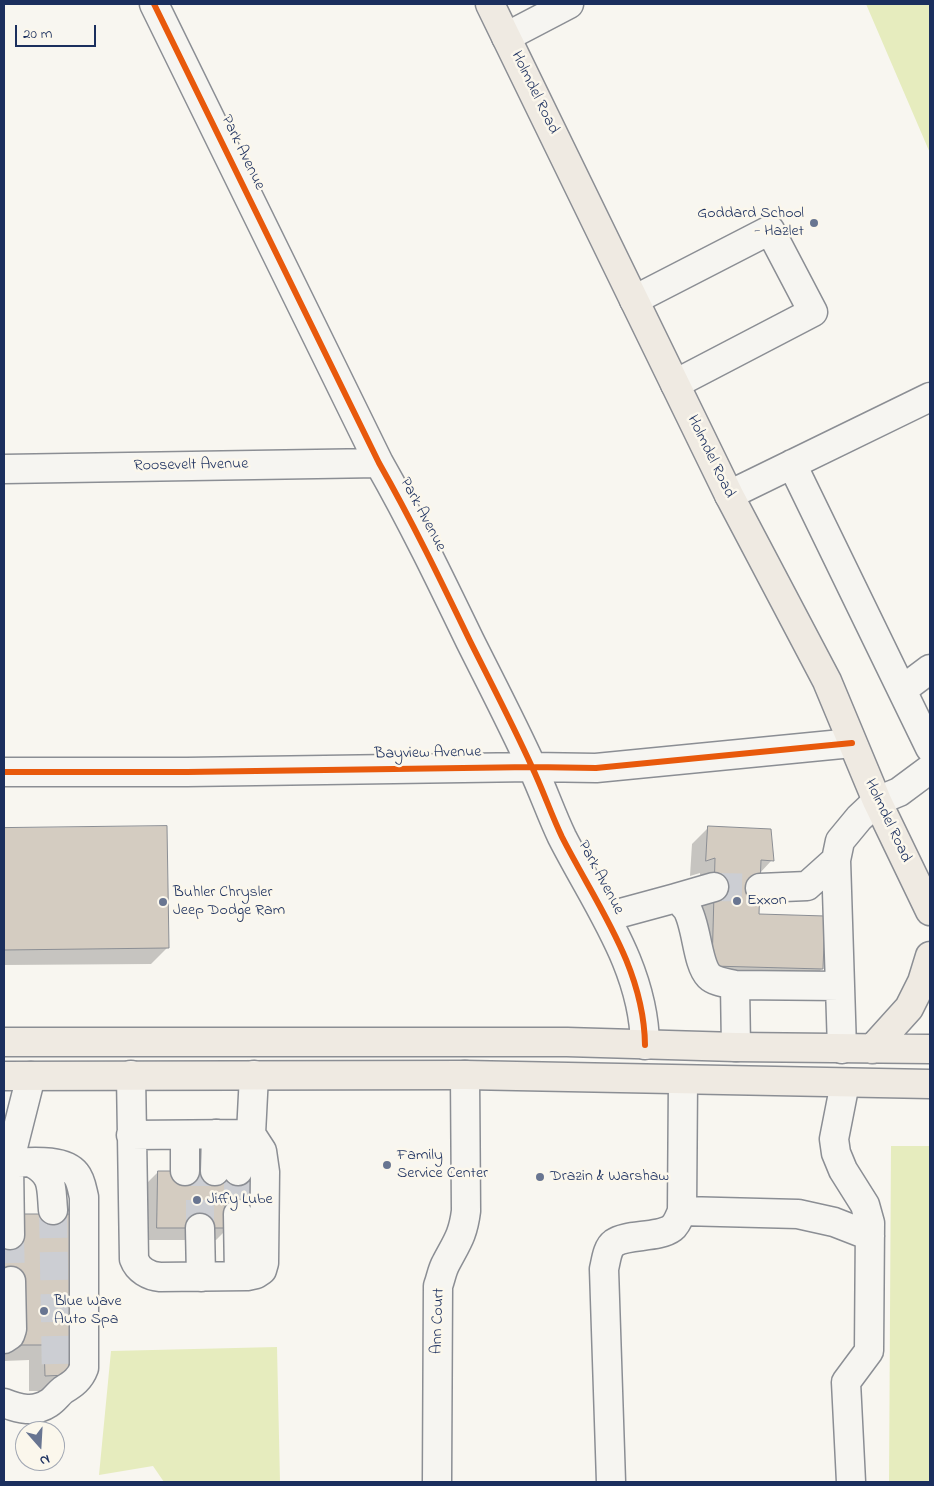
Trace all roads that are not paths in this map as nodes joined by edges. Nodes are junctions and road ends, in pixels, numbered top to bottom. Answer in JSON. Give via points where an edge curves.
{"nodes":[{"id":1,"x":154,"y":4,"type":"edge"},
{"id":2,"x":490,"y":4,"type":"edge"},
{"id":3,"x":569,"y":4,"type":"edge"},
{"id":4,"x":506,"y":37,"type":"junction"},
{"id":5,"x":634,"y":300,"type":"junction"},
{"id":6,"x":675,"y":384,"type":"junction"},
{"id":7,"x":930,"y":397,"type":"edge"},
{"id":8,"x":379,"y":463,"type":"junction"},
{"id":9,"x":792,"y":464,"type":"junction"},
{"id":10,"x":4,"y":469,"type":"edge"},
{"id":11,"x":729,"y":496,"type":"junction"},
{"id":12,"x":930,"y":669,"type":"edge"},
{"id":13,"x":902,"y":690,"type":"junction"},
{"id":14,"x":852,"y":743,"type":"junction"},
{"id":15,"x":930,"y":748,"type":"edge"},
{"id":16,"x":532,"y":766,"type":"junction"},
{"id":17,"x":930,"y":769,"type":"edge"},
{"id":18,"x":4,"y":772,"type":"edge"},
{"id":19,"x":877,"y":801,"type":"junction"},
{"id":20,"x":836,"y":860,"type":"junction"},
{"id":21,"x":714,"y":886,"type":"tunnel mouth"},
{"id":22,"x":760,"y":888,"type":"tunnel mouth"},
{"id":23,"x":676,"y":898,"type":"junction"},
{"id":24,"x":930,"y":911,"type":"edge"},
{"id":25,"x":606,"y":917,"type":"junction"},
{"id":26,"x":930,"y":956,"type":"edge"},
{"id":27,"x":735,"y":985,"type":"junction"},
{"id":28,"x":840,"y":986,"type":"junction"},
{"id":29,"x":4,"y":1042,"type":"edge"},
{"id":30,"x":645,"y":1045,"type":"junction"},
{"id":31,"x":736,"y":1047,"type":"junction"},
{"id":32,"x":842,"y":1049,"type":"junction"},
{"id":33,"x":872,"y":1049,"type":"junction"},
{"id":34,"x":930,"y":1049,"type":"edge"},
{"id":35,"x":131,"y":1075,"type":"junction"},
{"id":36,"x":254,"y":1075,"type":"junction"},
{"id":37,"x":465,"y":1075,"type":"junction"},
{"id":38,"x":4,"y":1076,"type":"edge"},
{"id":39,"x":31,"y":1076,"type":"junction"},
{"id":40,"x":683,"y":1080,"type":"junction"},
{"id":41,"x":845,"y":1083,"type":"junction"},
{"id":42,"x":930,"y":1084,"type":"edge"},
{"id":43,"x":218,"y":1134,"type":"junction"},
{"id":44,"x":131,"y":1135,"type":"junction"},
{"id":45,"x":15,"y":1163,"type":"edge"},
{"id":46,"x":53,"y":1210,"type":"tunnel mouth"},
{"id":47,"x":682,"y":1211,"type":"junction"},
{"id":48,"x":238,"y":1214,"type":"tunnel mouth"},
{"id":49,"x":200,"y":1228,"type":"tunnel mouth"},
{"id":50,"x":10,"y":1235,"type":"tunnel mouth"},
{"id":51,"x":870,"y":1236,"type":"junction"},
{"id":52,"x":210,"y":1277,"type":"junction"},
{"id":53,"x":11,"y":1281,"type":"tunnel mouth"},
{"id":54,"x":4,"y":1339,"type":"edge"},
{"id":55,"x":4,"y":1403,"type":"edge"},
{"id":56,"x":437,"y":1482,"type":"edge"},
{"id":57,"x":611,"y":1482,"type":"edge"},
{"id":58,"x":851,"y":1482,"type":"edge"}],
"edges":[{"from":1,"to":8,"type":"street","name":"Park Avenue"},
{"from":2,"to":4,"type":"main road","name":"Holmdel Road"},
{"from":3,"to":4,"type":"street"},
{"from":4,"to":5,"type":"main road","name":"Holmdel Road"},
{"from":5,"to":6,"type":"main road","name":"Holmdel Road"},
{"from":5,"to":6,"type":"street","via":[[770,230],[813,312]]},
{"from":6,"to":11,"type":"main road","name":"Holmdel Road"},
{"from":7,"to":9,"type":"street"},
{"from":8,"to":10,"type":"street","name":"Roosevelt Avenue"},
{"from":8,"to":16,"type":"street","name":"Park Avenue"},
{"from":9,"to":11,"type":"street"},
{"from":9,"to":13,"type":"street"},
{"from":11,"to":14,"type":"main road","name":"Holmdel Road","via":[[827,681]]},
{"from":12,"to":13,"type":"street"},
{"from":13,"to":15,"type":"street"},
{"from":14,"to":16,"type":"street","name":"Bayview Avenue","via":[[596,768]]},
{"from":14,"to":19,"type":"main road","name":"Holmdel Road"},
{"from":16,"to":18,"type":"street","name":"Bayview Avenue"},
{"from":16,"to":25,"type":"street","name":"Park Avenue","via":[[562,836]]},
{"from":17,"to":19,"type":"street","via":[[899,792]]},
{"from":19,"to":20,"type":"street","via":[[840,841]]},
{"from":19,"to":24,"type":"main road","name":"Holmdel Road"},
{"from":20,"to":22,"type":"street","via":[[807,886]]},
{"from":20,"to":28,"type":"street"},
{"from":21,"to":23,"type":"street"},
{"from":23,"to":25,"type":"street"},
{"from":23,"to":27,"type":"street","via":[[687,910],[709,976]]},
{"from":25,"to":30,"type":"street","name":"Park Avenue","via":[[639,994]]},
{"from":26,"to":33,"type":"main road","via":[[909,1008]]},
{"from":27,"to":28,"type":"street"},
{"from":27,"to":31,"type":"street"},
{"from":28,"to":32,"type":"street"},
{"from":29,"to":30,"type":"main road","via":[[500,1041]]},
{"from":30,"to":31,"type":"main road"},
{"from":31,"to":32,"type":"main road"},
{"from":32,"to":33,"type":"main road"},
{"from":33,"to":34,"type":"main road"},
{"from":35,"to":36,"type":"main road"},
{"from":35,"to":39,"type":"main road"},
{"from":35,"to":44,"type":"street"},
{"from":36,"to":37,"type":"main road"},
{"from":36,"to":43,"type":"street"},
{"from":37,"to":40,"type":"main road"},
{"from":37,"to":56,"type":"street","name":"Ann Court","via":[[464,1225],[438,1286]]},
{"from":38,"to":39,"type":"main road"},
{"from":39,"to":45,"type":"street"},
{"from":40,"to":41,"type":"main road"},
{"from":40,"to":47,"type":"street"},
{"from":41,"to":42,"type":"main road"},
{"from":41,"to":51,"type":"street","via":[[834,1139],[836,1153],[865,1205]]},
{"from":43,"to":43,"type":"street","via":[[210,1171]]},
{"from":43,"to":44,"type":"street"},
{"from":43,"to":52,"type":"street","via":[[262,1151],[265,1172],[264,1263],[256,1274]]},
{"from":44,"to":52,"type":"street","via":[[136,1264],[153,1276]]},
{"from":45,"to":46,"type":"street","via":[[43,1169],[49,1177]]},
{"from":45,"to":50,"type":"street"},
{"from":45,"to":55,"type":"street","via":[[58,1163],[77,1174],[81,1184],[84,1197],[84,1368],[77,1381],[55,1387],[48,1404],[28,1410]]},
{"from":47,"to":51,"type":"street","via":[[798,1214],[834,1222]]},
{"from":47,"to":57,"type":"street","via":[[673,1228],[614,1243],[608,1252],[604,1269]]},
{"from":48,"to":52,"type":"street"},
{"from":49,"to":52,"type":"street"},
{"from":51,"to":58,"type":"street","via":[[869,1351],[846,1382]]},
{"from":53,"to":54,"type":"street","via":[[12,1329]]}]}
